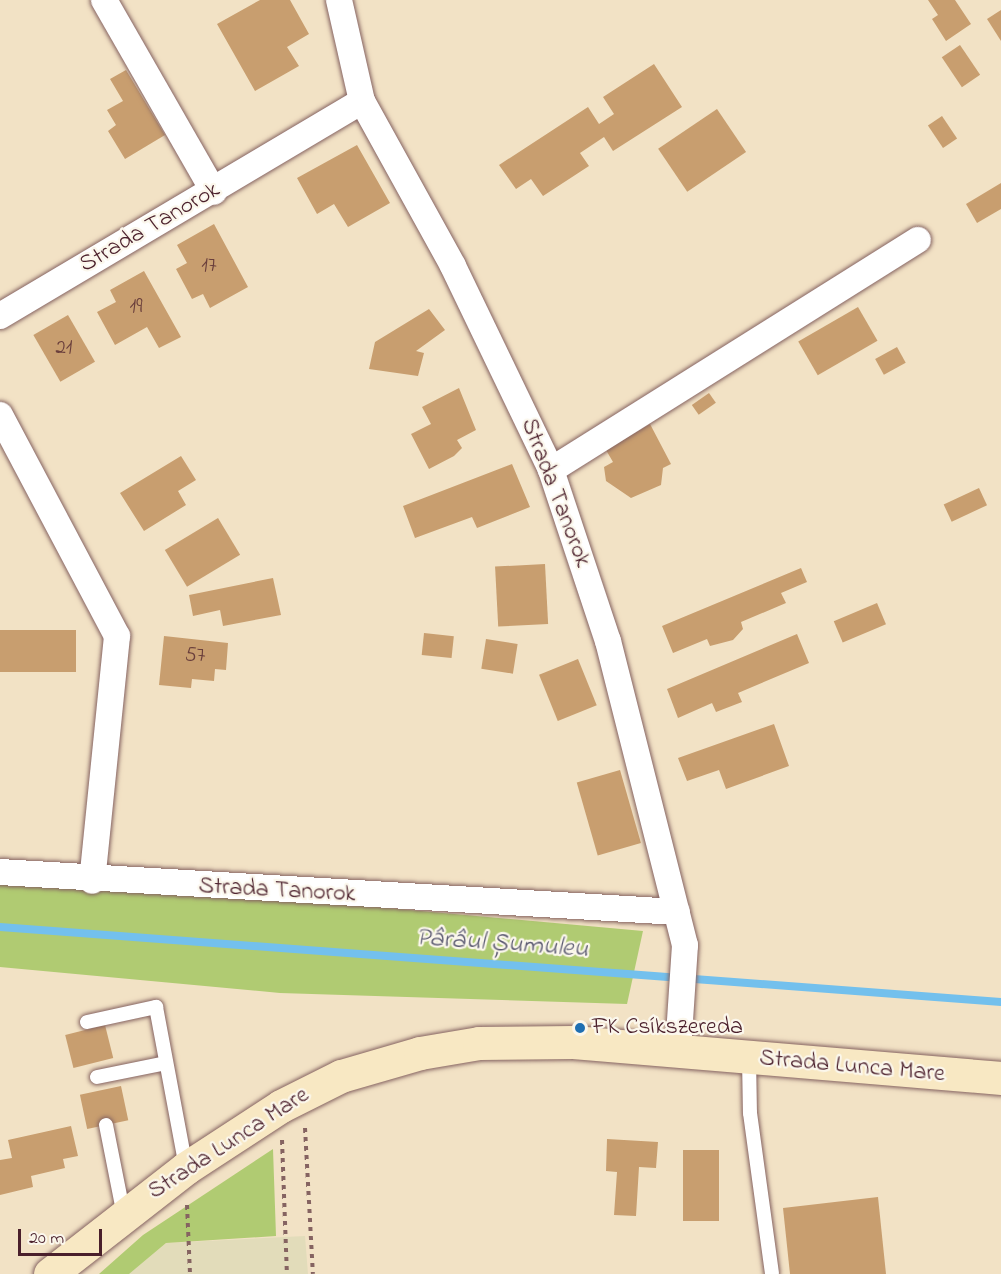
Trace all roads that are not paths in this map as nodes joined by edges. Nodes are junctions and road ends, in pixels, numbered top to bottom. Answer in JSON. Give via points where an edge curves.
{"nodes":[{"id":1,"x":104,"y":0,"type":"edge"},
{"id":2,"x":339,"y":0,"type":"edge"},
{"id":3,"x":362,"y":101,"type":"junction"},
{"id":4,"x":214,"y":192,"type":"junction"},
{"id":5,"x":918,"y":240,"type":"dead end"},
{"id":6,"x":0,"y":316,"type":"edge"},
{"id":7,"x":0,"y":415,"type":"edge"},
{"id":8,"x":551,"y":470,"type":"junction"},
{"id":9,"x":0,"y":872,"type":"edge"},
{"id":10,"x":92,"y":881,"type":"junction"},
{"id":11,"x":677,"y":912,"type":"junction"},
{"id":12,"x":87,"y":1022,"type":"dead end"},
{"id":13,"x":678,"y":1051,"type":"junction"},
{"id":14,"x":749,"y":1058,"type":"junction"},
{"id":15,"x":166,"y":1063,"type":"junction"},
{"id":16,"x":97,"y":1077,"type":"dead end"},
{"id":17,"x":1001,"y":1078,"type":"edge"},
{"id":18,"x":106,"y":1125,"type":"dead end"},
{"id":19,"x":186,"y":1168,"type":"junction"},
{"id":20,"x":124,"y":1216,"type":"junction"},
{"id":21,"x":50,"y":1274,"type":"edge"},
{"id":22,"x":772,"y":1274,"type":"edge"}],
"edges":[{"from":1,"to":4,"type":"street"},
{"from":2,"to":3,"type":"street","name":"Strada Tanorok"},
{"from":3,"to":4,"type":"street","name":"Strada Tanorok"},
{"from":3,"to":8,"type":"street","name":"Strada Tanorok","via":[[453,266]]},
{"from":4,"to":6,"type":"street","name":"Strada Tanorok"},
{"from":5,"to":8,"type":"street"},
{"from":7,"to":10,"type":"street","via":[[117,636]]},
{"from":8,"to":11,"type":"street","name":"Strada Tanorok","via":[[628,709]]},
{"from":9,"to":10,"type":"street","name":"Strada Tanorok"},
{"from":10,"to":11,"type":"street","name":"Strada Tanorok"},
{"from":11,"to":13,"type":"street","name":"Strada Tanorok","via":[[683,977]]},
{"from":12,"to":15,"type":"lane","via":[[156,1007]]},
{"from":13,"to":14,"type":"main road","name":"Strada Lunca Mare"},
{"from":13,"to":19,"type":"main road","name":"Strada Lunca Mare","via":[[573,1042],[479,1043],[368,1066],[292,1100]]},
{"from":14,"to":17,"type":"main road","name":"Strada Lunca Mare"},
{"from":14,"to":22,"type":"lane","via":[[750,1113]]},
{"from":15,"to":16,"type":"lane"},
{"from":15,"to":19,"type":"lane"},
{"from":18,"to":20,"type":"lane"},
{"from":19,"to":20,"type":"main road","name":"Strada Lunca Mare"},
{"from":20,"to":21,"type":"main road","name":"Strada Lunca Mare"}]}
